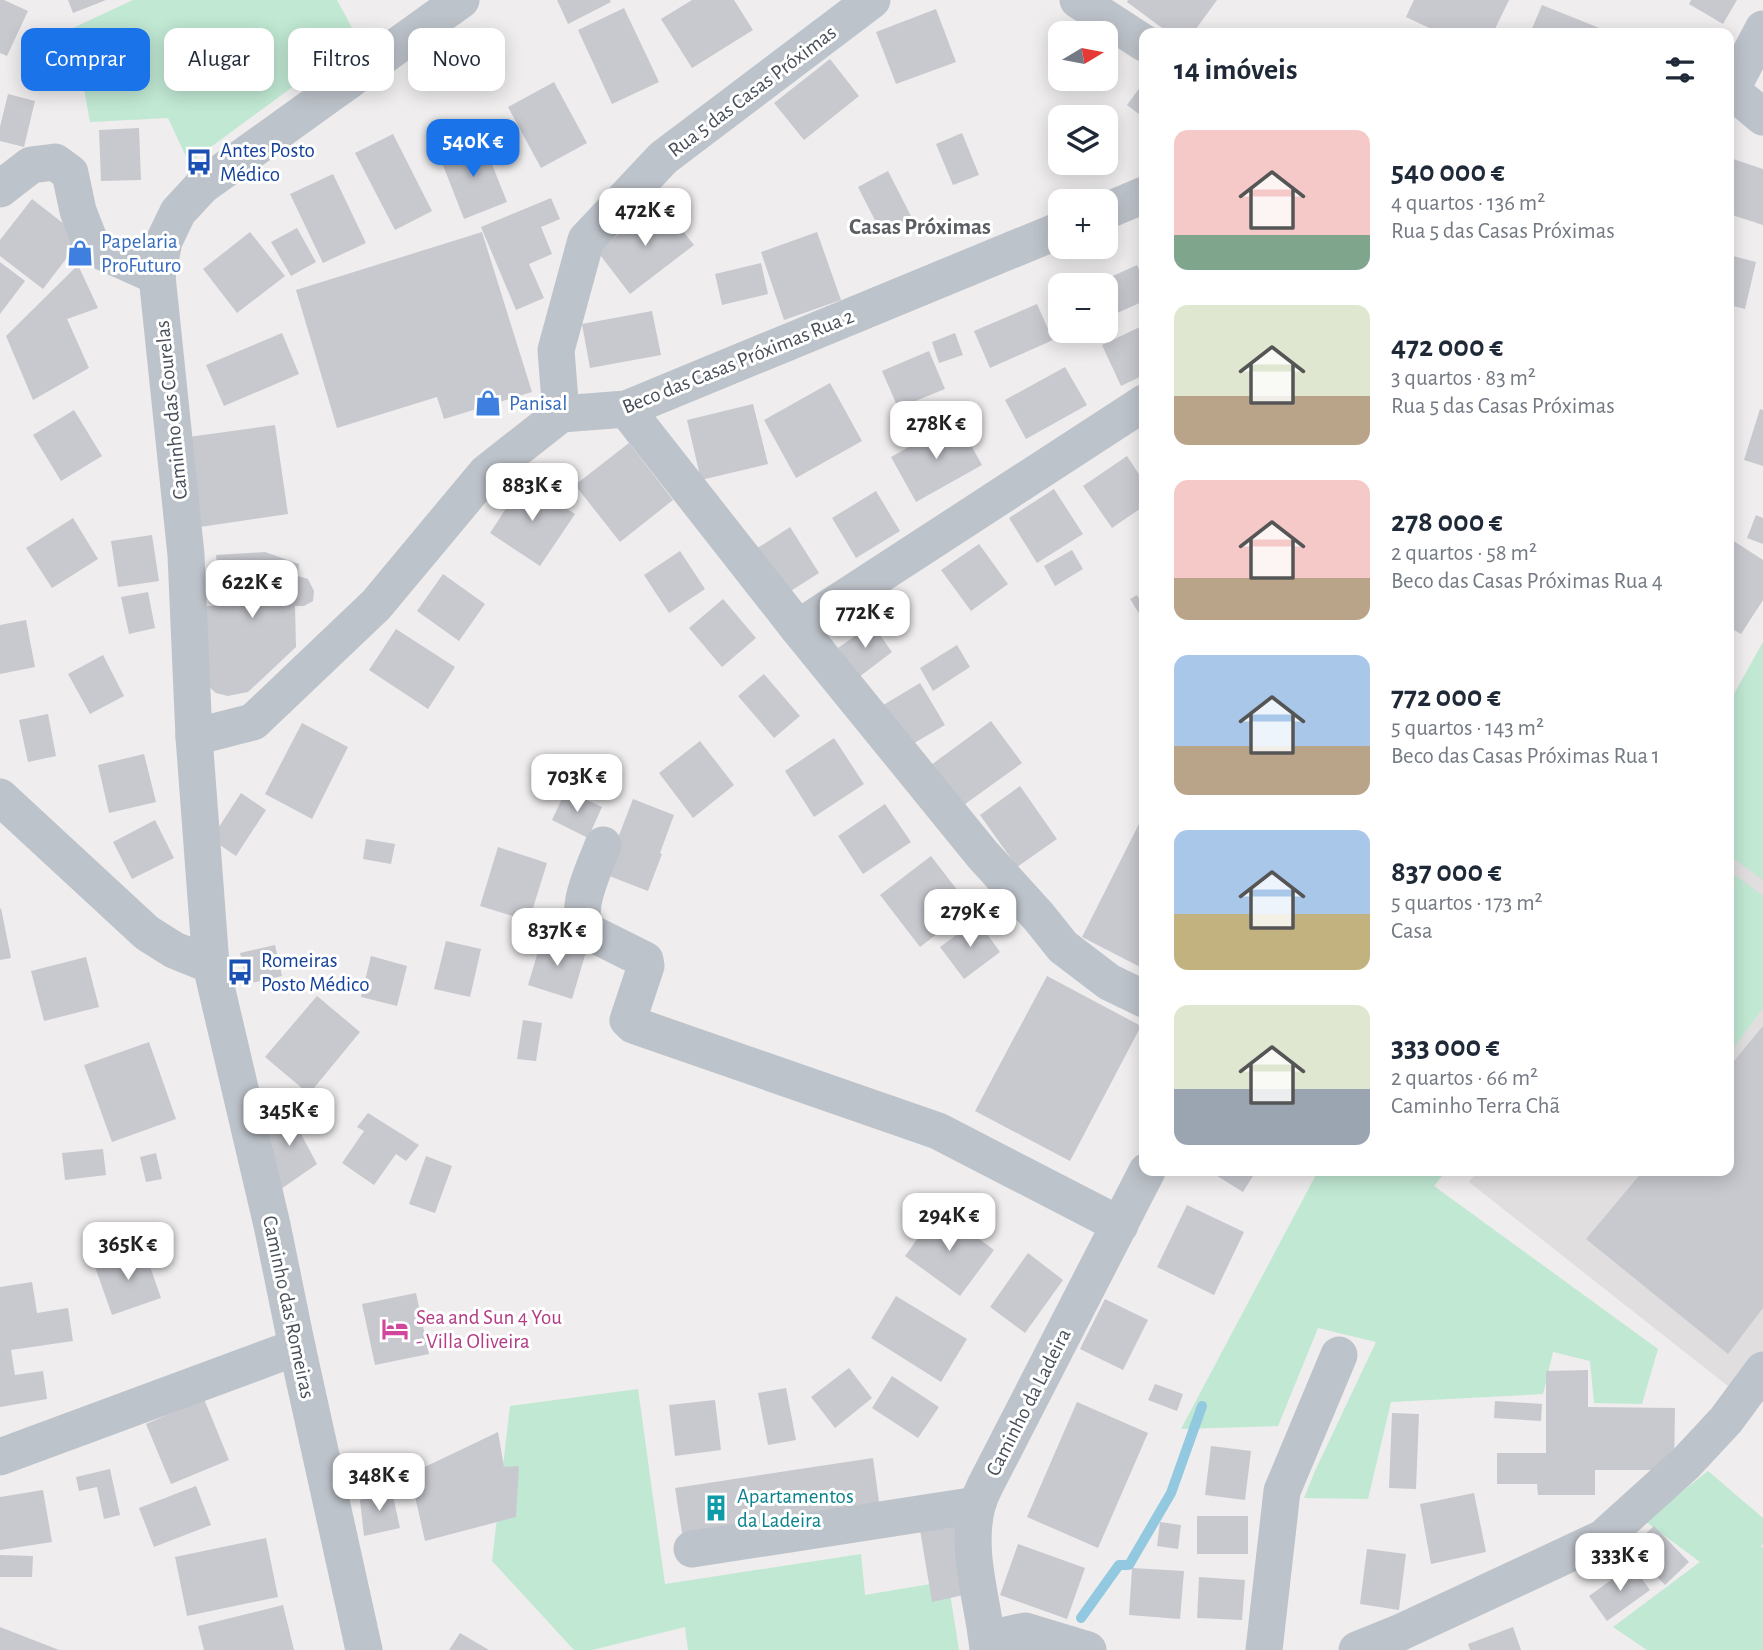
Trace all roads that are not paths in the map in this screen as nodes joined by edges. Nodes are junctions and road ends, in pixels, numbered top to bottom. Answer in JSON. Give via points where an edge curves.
{"nodes":[{"id":1,"x":461,"y":0,"type":"edge"},
{"id":2,"x":872,"y":0,"type":"edge"},
{"id":3,"x":1078,"y":0,"type":"edge"},
{"id":4,"x":1763,"y":29,"type":"edge"},
{"id":5,"x":1139,"y":40,"type":"edge"},
{"id":6,"x":1734,"y":84,"type":"edge"},
{"id":7,"x":1734,"y":95,"type":"edge"},
{"id":8,"x":1763,"y":117,"type":"edge"},
{"id":9,"x":0,"y":189,"type":"edge"},
{"id":10,"x":1139,"y":197,"type":"edge"},
{"id":11,"x":1118,"y":206,"type":"edge"},
{"id":12,"x":1048,"y":235,"type":"edge"},
{"id":13,"x":157,"y":276,"type":"junction"},
{"id":14,"x":1139,"y":406,"type":"edge"},
{"id":15,"x":626,"y":409,"type":"junction"},
{"id":16,"x":561,"y":414,"type":"junction"},
{"id":17,"x":798,"y":628,"type":"junction"},
{"id":18,"x":194,"y":737,"type":"junction"},
{"id":19,"x":0,"y":797,"type":"edge"},
{"id":20,"x":603,"y":845,"type":"dead end"},
{"id":21,"x":211,"y":965,"type":"junction"},
{"id":22,"x":1139,"y":997,"type":"edge"},
{"id":23,"x":1144,"y":1176,"type":"edge"},
{"id":24,"x":1120,"y":1225,"type":"junction"},
{"id":25,"x":297,"y":1347,"type":"junction"},
{"id":26,"x":1339,"y":1355,"type":"dead end"},
{"id":27,"x":1763,"y":1370,"type":"edge"},
{"id":28,"x":0,"y":1457,"type":"edge"},
{"id":29,"x":977,"y":1505,"type":"junction"},
{"id":30,"x":692,"y":1549,"type":"dead end"},
{"id":31,"x":988,"y":1649,"type":"edge"},
{"id":32,"x":364,"y":1650,"type":"edge"},
{"id":33,"x":1088,"y":1650,"type":"edge"},
{"id":34,"x":1264,"y":1650,"type":"edge"},
{"id":35,"x":1357,"y":1650,"type":"edge"}],
"edges":[{"from":1,"to":13,"type":"street","name":"Caminho das Courelas","via":[[202,186],[178,212],[164,241]]},
{"from":2,"to":16,"type":"street","name":"Rua 5 das Casas Próximas","via":[[663,158],[586,240],[556,350]]},
{"from":3,"to":5,"type":"street"},
{"from":4,"to":6,"type":"street"},
{"from":7,"to":8,"type":"street"},
{"from":9,"to":13,"type":"street","via":[[31,164],[55,162],[70,173],[92,247]]},
{"from":10,"to":11,"type":"street"},
{"from":12,"to":15,"type":"street","name":"Beco das Casas Próximas Rua 2"},
{"from":13,"to":18,"type":"street","name":"Caminho das Courelas","via":[[186,555]]},
{"from":14,"to":17,"type":"street"},
{"from":15,"to":16,"type":"street","name":"Beco das Casas Próximas Rua 2"},
{"from":15,"to":17,"type":"street"},
{"from":16,"to":18,"type":"street","via":[[486,472],[376,605],[253,722]]},
{"from":17,"to":22,"type":"street","via":[[1063,947],[1109,982]]},
{"from":18,"to":21,"type":"street","name":"Caminho das Courelas"},
{"from":19,"to":21,"type":"street","via":[[148,933]]},
{"from":20,"to":24,"type":"street","via":[[582,904],[582,918],[589,932],[645,960],[628,1020],[633,1025],[938,1131]]},
{"from":21,"to":25,"type":"street","name":"Caminho das Romeiras"},
{"from":23,"to":24,"type":"street","name":"Caminho da Ladeira"},
{"from":24,"to":29,"type":"street","name":"Caminho da Ladeira"},
{"from":25,"to":28,"type":"street"},
{"from":25,"to":32,"type":"street","name":"Caminho das Romeiras"},
{"from":26,"to":34,"type":"street","via":[[1282,1491]]},
{"from":27,"to":35,"type":"street","via":[[1686,1463],[1603,1538]]},
{"from":29,"to":30,"type":"street"},
{"from":29,"to":31,"type":"street","name":"Caminho da Ladeira","via":[[975,1565]]},
{"from":31,"to":33,"type":"street","via":[[1006,1635],[1025,1631]]}]}
